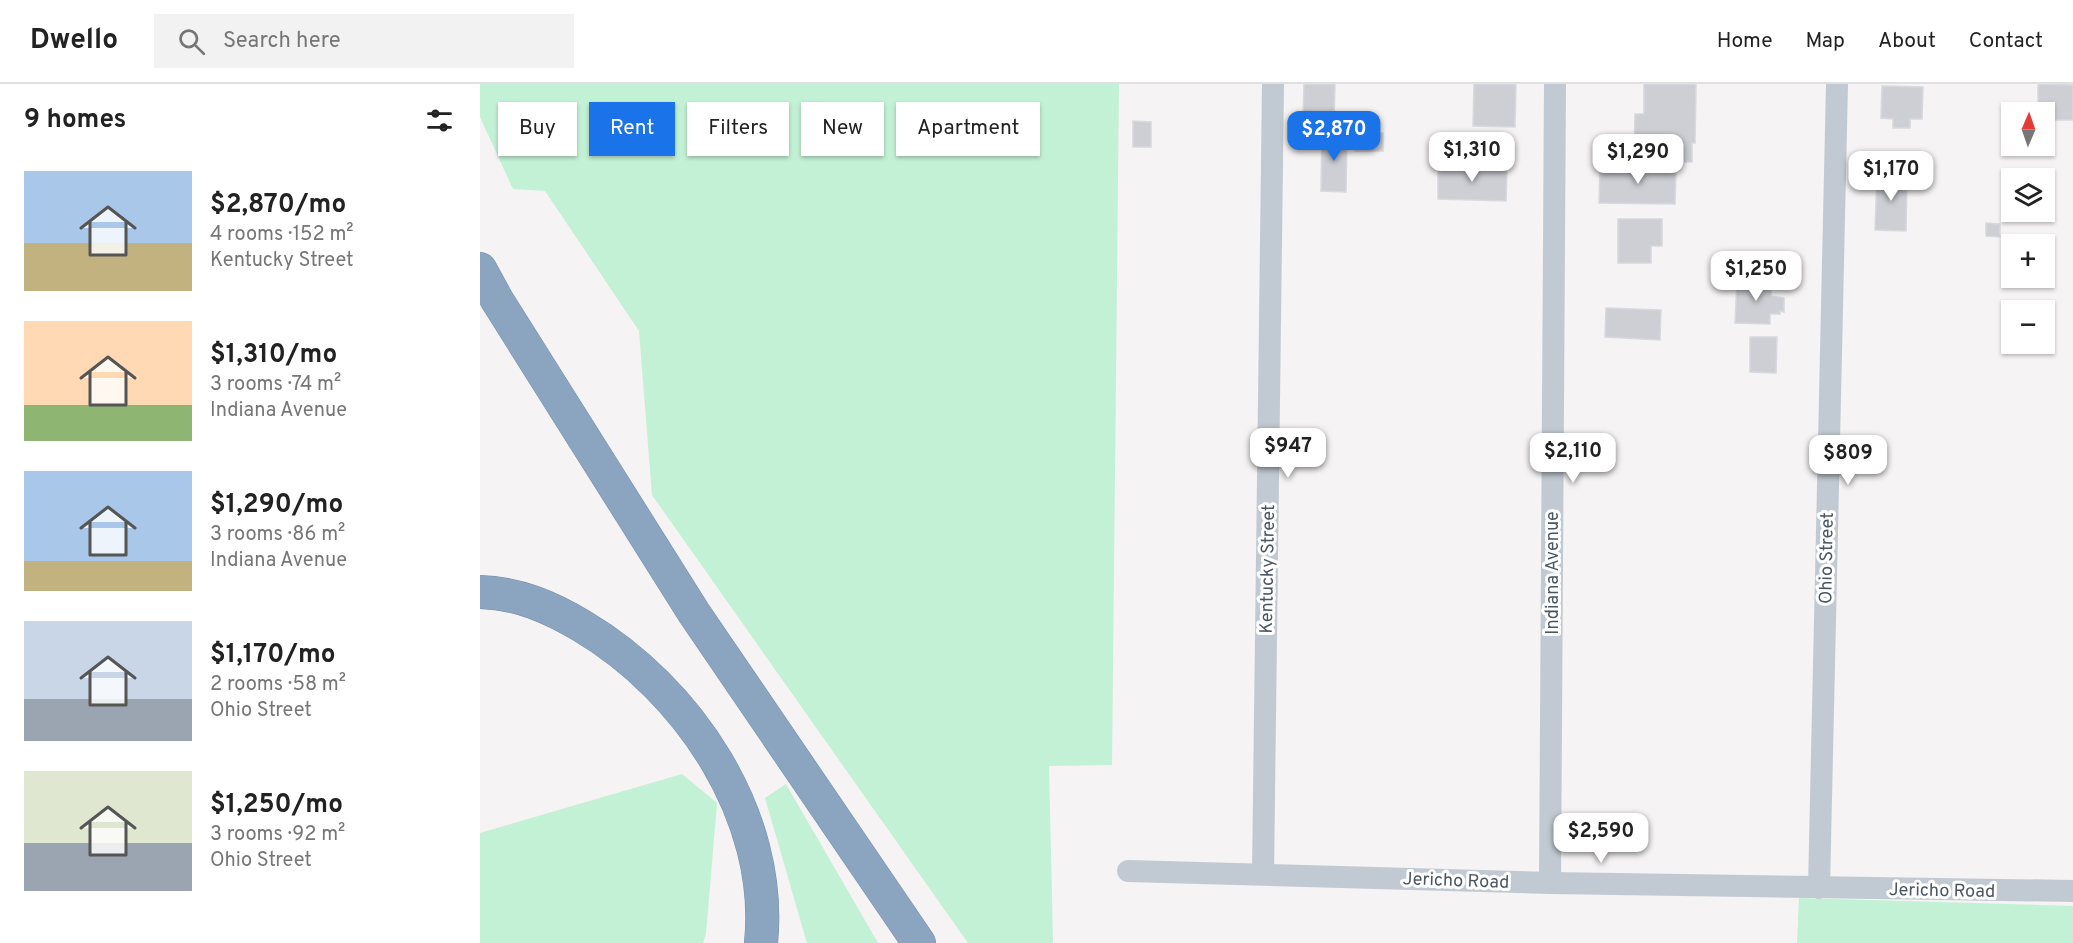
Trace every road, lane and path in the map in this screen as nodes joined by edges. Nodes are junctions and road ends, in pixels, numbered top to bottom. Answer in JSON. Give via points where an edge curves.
{"nodes":[{"id":1,"x":1273,"y":84,"type":"edge"},
{"id":2,"x":1555,"y":84,"type":"edge"},
{"id":3,"x":1837,"y":84,"type":"edge"},
{"id":4,"x":480,"y":269,"type":"edge"},
{"id":5,"x":480,"y":592,"type":"edge"},
{"id":6,"x":1128,"y":870,"type":"dead end"},
{"id":7,"x":1263,"y":874,"type":"junction"},
{"id":8,"x":1550,"y":883,"type":"junction"},
{"id":9,"x":1819,"y":888,"type":"junction"},
{"id":10,"x":2073,"y":891,"type":"edge"},
{"id":11,"x":761,"y":943,"type":"edge"},
{"id":12,"x":919,"y":943,"type":"edge"}],
"edges":[{"from":1,"to":7,"type":"street","name":"Kentucky Street"},
{"from":2,"to":8,"type":"street","name":"Indiana Avenue"},
{"from":3,"to":9,"type":"street","name":"Ohio Street"},
{"from":4,"to":12,"type":"highway","via":[[694,613]]},
{"from":5,"to":11,"type":"highway","via":[[528,599],[604,639],[640,668],[704,740],[745,821],[761,887]]},
{"from":6,"to":7,"type":"street","name":"Jericho Road"},
{"from":7,"to":8,"type":"street","name":"Jericho Road"},
{"from":8,"to":9,"type":"street","name":"Jericho Road"},
{"from":9,"to":10,"type":"street","name":"Jericho Road"}]}
